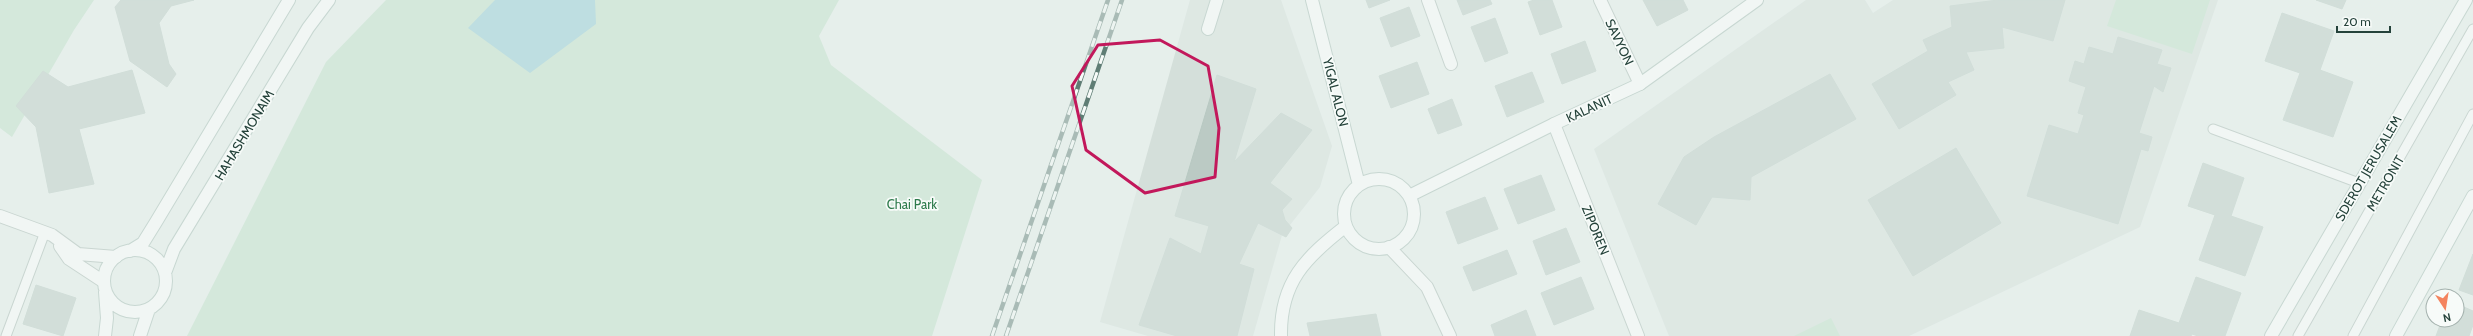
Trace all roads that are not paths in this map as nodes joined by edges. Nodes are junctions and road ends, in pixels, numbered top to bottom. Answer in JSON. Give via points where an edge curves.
{"nodes":[{"id":1,"x":289,"y":0,"type":"edge"},
{"id":2,"x":329,"y":0,"type":"edge"},
{"id":3,"x":1217,"y":0,"type":"edge"},
{"id":4,"x":1312,"y":0,"type":"edge"},
{"id":5,"x":1428,"y":0,"type":"edge"},
{"id":6,"x":1600,"y":0,"type":"edge"},
{"id":7,"x":1757,"y":0,"type":"edge"},
{"id":8,"x":2466,"y":0,"type":"edge"},
{"id":9,"x":1208,"y":29,"type":"dead end"},
{"id":10,"x":2473,"y":29,"type":"edge"},
{"id":11,"x":1451,"y":64,"type":"dead end"},
{"id":12,"x":1640,"y":84,"type":"junction"},
{"id":13,"x":2473,"y":114,"type":"edge"},
{"id":14,"x":1554,"y":124,"type":"junction"},
{"id":15,"x":2213,"y":129,"type":"dead end"},
{"id":16,"x":2359,"y":184,"type":"junction"},
{"id":17,"x":1359,"y":185,"type":"junction"},
{"id":18,"x":1409,"y":196,"type":"junction"},
{"id":19,"x":2473,"y":196,"type":"edge"},
{"id":20,"x":0,"y":216,"type":"edge"},
{"id":21,"x":1346,"y":226,"type":"junction"},
{"id":22,"x":48,"y":233,"type":"junction"},
{"id":23,"x":1389,"y":246,"type":"junction"},
{"id":24,"x":130,"y":251,"type":"junction"},
{"id":25,"x":116,"y":257,"type":"junction"},
{"id":26,"x":165,"y":273,"type":"junction"},
{"id":27,"x":104,"y":284,"type":"junction"},
{"id":28,"x":149,"y":308,"type":"junction"},
{"id":29,"x":6,"y":336,"type":"edge"},
{"id":30,"x":105,"y":336,"type":"edge"},
{"id":31,"x":140,"y":336,"type":"edge"},
{"id":32,"x":1281,"y":336,"type":"edge"},
{"id":33,"x":1450,"y":336,"type":"edge"},
{"id":34,"x":1638,"y":336,"type":"edge"},
{"id":35,"x":2271,"y":336,"type":"edge"},
{"id":36,"x":2298,"y":336,"type":"edge"},
{"id":37,"x":2353,"y":336,"type":"edge"},
{"id":38,"x":2396,"y":336,"type":"edge"}],
"edges":[{"from":1,"to":24,"type":"street","via":[[143,243]]},
{"from":2,"to":26,"type":"street","name":"HAHASHMONAIM","via":[[308,28],[186,229],[170,256]]},
{"from":3,"to":9,"type":"street"},
{"from":4,"to":17,"type":"street","name":"YIGAL ALON"},
{"from":5,"to":11,"type":"street"},
{"from":6,"to":12,"type":"street","name":"SAVYON"},
{"from":7,"to":12,"type":"street","name":"KALANIT"},
{"from":8,"to":16,"type":"street","name":"SDEROT JERUSALEM"},
{"from":10,"to":36,"type":"lane","name":"METRONIT"},
{"from":12,"to":14,"type":"street","name":"KALANIT"},
{"from":13,"to":37,"type":"lane"},
{"from":14,"to":18,"type":"street","name":"KALANIT"},
{"from":14,"to":34,"type":"street","name":"ZIPOREN"},
{"from":15,"to":16,"type":"lane"},
{"from":16,"to":35,"type":"street","name":"SDEROT JERUSALEM"},
{"from":17,"to":18,"type":"street","via":[[1381,179],[1402,188]]},
{"from":17,"to":21,"type":"street","via":[[1346,203]]},
{"from":18,"to":23,"type":"street","via":[[1413,207],[1410,229],[1403,238]]},
{"from":19,"to":38,"type":"street"},
{"from":20,"to":22,"type":"street"},
{"from":21,"to":23,"type":"street","via":[[1361,244],[1372,248]]},
{"from":21,"to":32,"type":"street","via":[[1319,247],[1301,266],[1288,288],[1280,316]]},
{"from":22,"to":25,"type":"street","via":[[78,254]]},
{"from":22,"to":27,"type":"street","via":[[69,259]]},
{"from":22,"to":29,"type":"lane"},
{"from":23,"to":33,"type":"street","via":[[1427,287]]},
{"from":24,"to":25,"type":"street"},
{"from":24,"to":26,"type":"street","via":[[151,255]]},
{"from":25,"to":27,"type":"street","via":[[107,268]]},
{"from":26,"to":28,"type":"street","via":[[164,294]]},
{"from":27,"to":28,"type":"street","via":[[108,296],[122,309],[131,312]]},
{"from":27,"to":30,"type":"street","via":[[107,318]]},
{"from":28,"to":31,"type":"street"}]}
